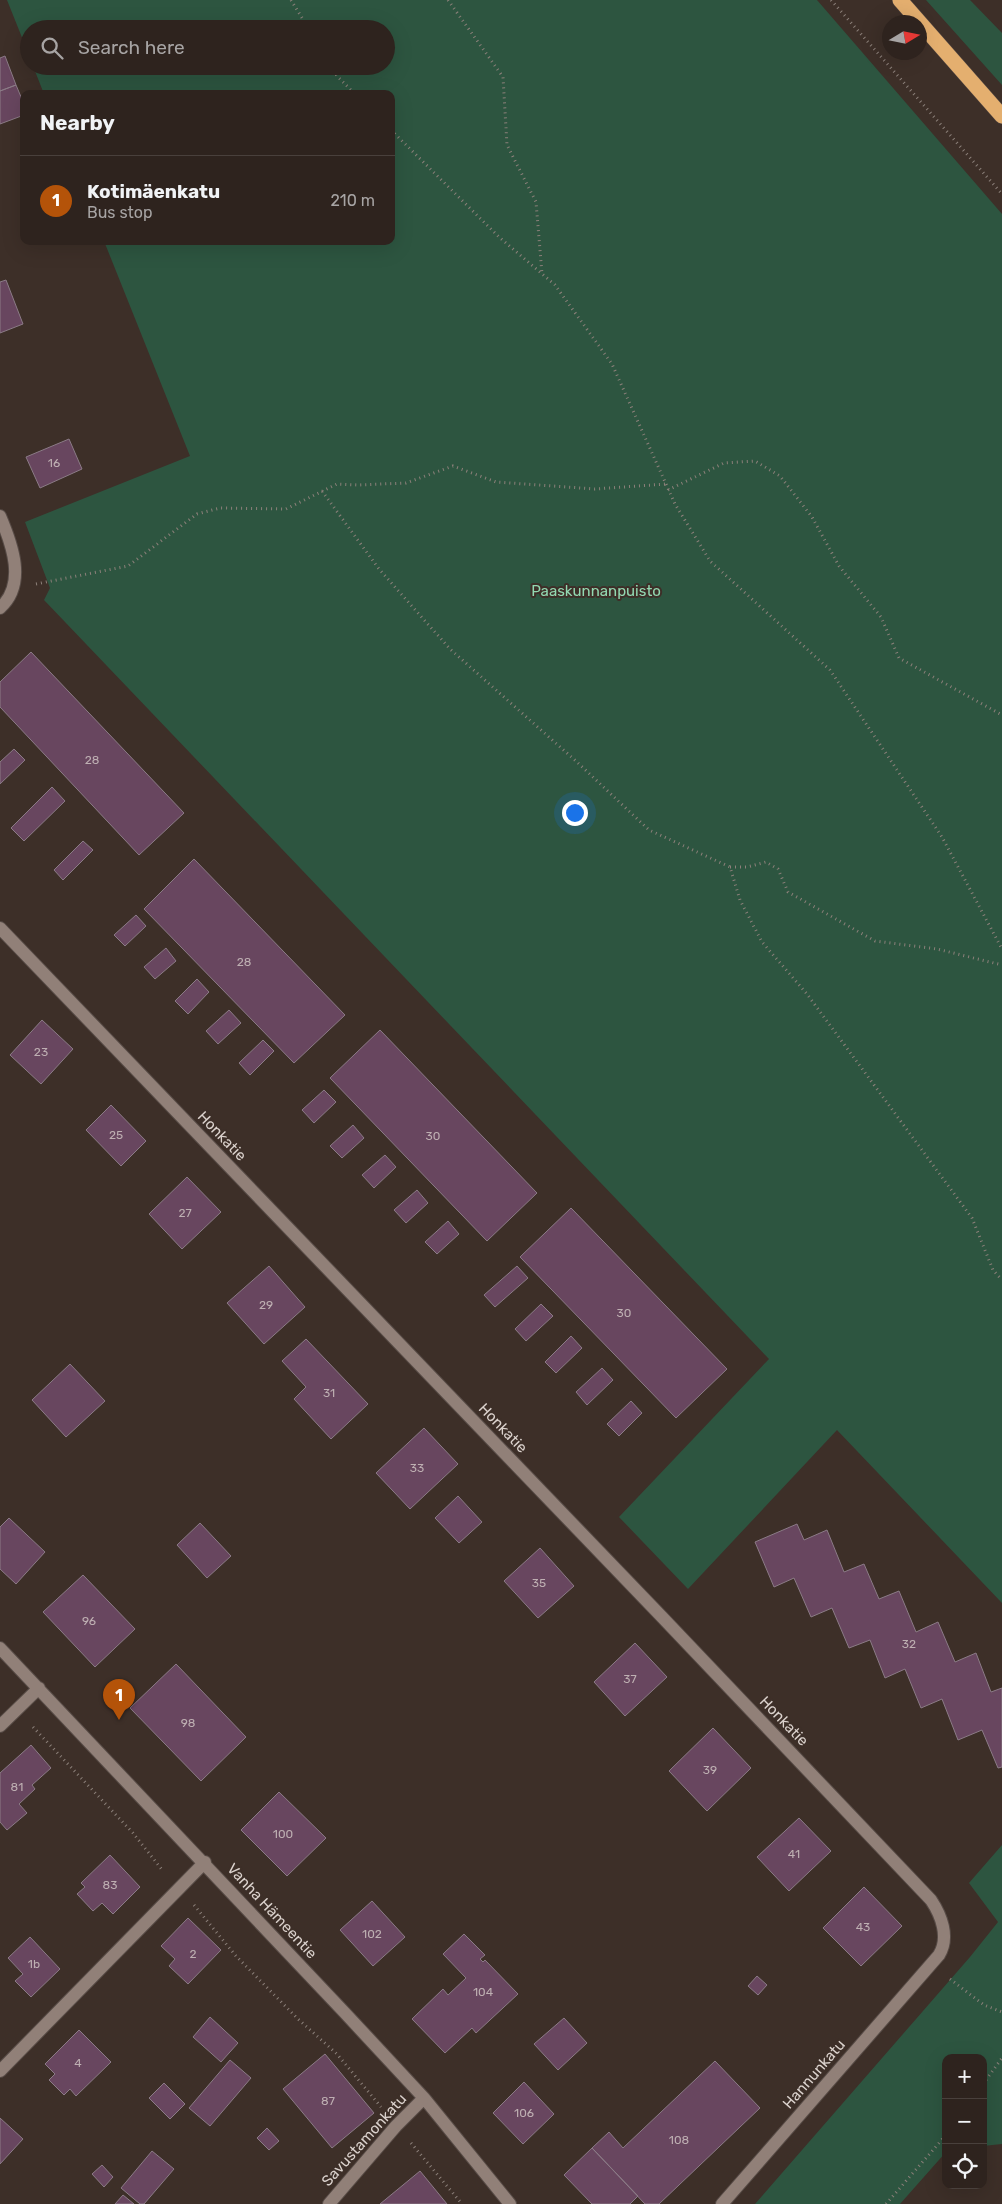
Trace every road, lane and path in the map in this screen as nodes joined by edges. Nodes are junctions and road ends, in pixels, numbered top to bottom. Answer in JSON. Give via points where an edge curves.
{"nodes":[{"id":1,"x":292,"y":0,"type":"edge"},
{"id":2,"x":448,"y":0,"type":"edge"},
{"id":3,"x":831,"y":0,"type":"edge"},
{"id":4,"x":900,"y":0,"type":"edge"},
{"id":5,"x":304,"y":20,"type":"edge"},
{"id":6,"x":336,"y":75,"type":"edge"},
{"id":7,"x":351,"y":90,"type":"edge"},
{"id":8,"x":1002,"y":116,"type":"edge"},
{"id":9,"x":395,"y":134,"type":"edge"},
{"id":10,"x":1002,"y":194,"type":"edge"},
{"id":11,"x":542,"y":274,"type":"junction"},
{"id":12,"x":666,"y":484,"type":"junction"},
{"id":13,"x":668,"y":490,"type":"junction"},
{"id":14,"x":322,"y":491,"type":"junction"},
{"id":15,"x":0,"y":516,"type":"edge"},
{"id":16,"x":14,"y":588,"type":"junction"},
{"id":17,"x":0,"y":608,"type":"edge"},
{"id":18,"x":1002,"y":715,"type":"edge"},
{"id":19,"x":730,"y":867,"type":"junction"},
{"id":20,"x":0,"y":928,"type":"edge"},
{"id":21,"x":1002,"y":949,"type":"edge"},
{"id":22,"x":1002,"y":965,"type":"edge"},
{"id":23,"x":1002,"y":1280,"type":"edge"},
{"id":24,"x":0,"y":1648,"type":"edge"},
{"id":25,"x":39,"y":1688,"type":"junction"},
{"id":26,"x":17,"y":1710,"type":"junction"},
{"id":27,"x":0,"y":1726,"type":"edge"},
{"id":28,"x":160,"y":1856,"type":"dead end"},
{"id":29,"x":155,"y":1861,"type":"junction"},
{"id":30,"x":205,"y":1862,"type":"junction"},
{"id":31,"x":167,"y":1875,"type":"dead end"},
{"id":32,"x":196,"y":1908,"type":"dead end"},
{"id":33,"x":931,"y":1966,"type":"joint"},
{"id":34,"x":945,"y":1976,"type":"dead end"},
{"id":35,"x":1002,"y":2012,"type":"edge"},
{"id":36,"x":1002,"y":2058,"type":"edge"},
{"id":37,"x":0,"y":2071,"type":"edge"},
{"id":38,"x":987,"y":2079,"type":"edge"},
{"id":39,"x":424,"y":2098,"type":"junction"},
{"id":40,"x":396,"y":2126,"type":"junction"},
{"id":41,"x":942,"y":2140,"type":"edge"},
{"id":42,"x":329,"y":2204,"type":"edge"},
{"id":43,"x":462,"y":2204,"type":"edge"},
{"id":44,"x":510,"y":2204,"type":"edge"},
{"id":45,"x":722,"y":2204,"type":"edge"},
{"id":46,"x":886,"y":2204,"type":"edge"}],
"edges":[{"from":1,"to":5,"type":"path"},
{"from":2,"to":11,"type":"path","via":[[502,77],[507,145],[536,202]]},
{"from":3,"to":10,"type":"path"},
{"from":4,"to":8,"type":"highway"},
{"from":6,"to":7,"type":"path"},
{"from":9,"to":11,"type":"path"},
{"from":11,"to":12,"type":"path","via":[[555,285],[612,364]]},
{"from":12,"to":13,"type":"path"},
{"from":12,"to":14,"type":"path","via":[[595,489],[496,482],[453,466],[406,483],[337,484]]},
{"from":13,"to":18,"type":"path","via":[[724,463],[755,461],[780,476],[812,517],[839,566],[881,617],[899,658]]},
{"from":13,"to":21,"type":"path","via":[[710,561],[830,670],[942,837]]},
{"from":14,"to":16,"type":"path","via":[[286,509],[220,508],[197,514],[128,566]]},
{"from":14,"to":19,"type":"path","via":[[379,569],[450,649],[578,762],[649,830]]},
{"from":15,"to":16,"type":"street","via":[[16,565]]},
{"from":16,"to":17,"type":"street"},
{"from":19,"to":22,"type":"path","via":[[766,862],[778,870],[788,892],[875,941],[938,949]]},
{"from":19,"to":23,"type":"path","via":[[740,900],[762,942],[807,994],[972,1218],[993,1270]]},
{"from":20,"to":33,"type":"street","name":"Honkatie","via":[[931,1900],[944,1931],[941,1952]]},
{"from":24,"to":25,"type":"street","name":"Vanha Hämeentie"},
{"from":25,"to":26,"type":"street"},
{"from":25,"to":30,"type":"street","name":"Vanha Hämeentie"},
{"from":26,"to":27,"type":"street"},
{"from":26,"to":29,"type":"path","via":[[133,1833]]},
{"from":28,"to":29,"type":"path"},
{"from":29,"to":31,"type":"path"},
{"from":30,"to":37,"type":"street"},
{"from":30,"to":39,"type":"street","name":"Vanha Hämeentie"},
{"from":32,"to":40,"type":"path","via":[[236,1956],[337,2054]]},
{"from":33,"to":45,"type":"street","name":"Hannunkatu"},
{"from":34,"to":35,"type":"path","via":[[984,2005]]},
{"from":36,"to":38,"type":"path"},
{"from":39,"to":40,"type":"street","name":"Savustamonkatu"},
{"from":39,"to":44,"type":"street","name":"Vanha Hämeentie"},
{"from":40,"to":42,"type":"street","name":"Savustamonkatu"},
{"from":40,"to":43,"type":"path"},
{"from":41,"to":46,"type":"path"}]}
